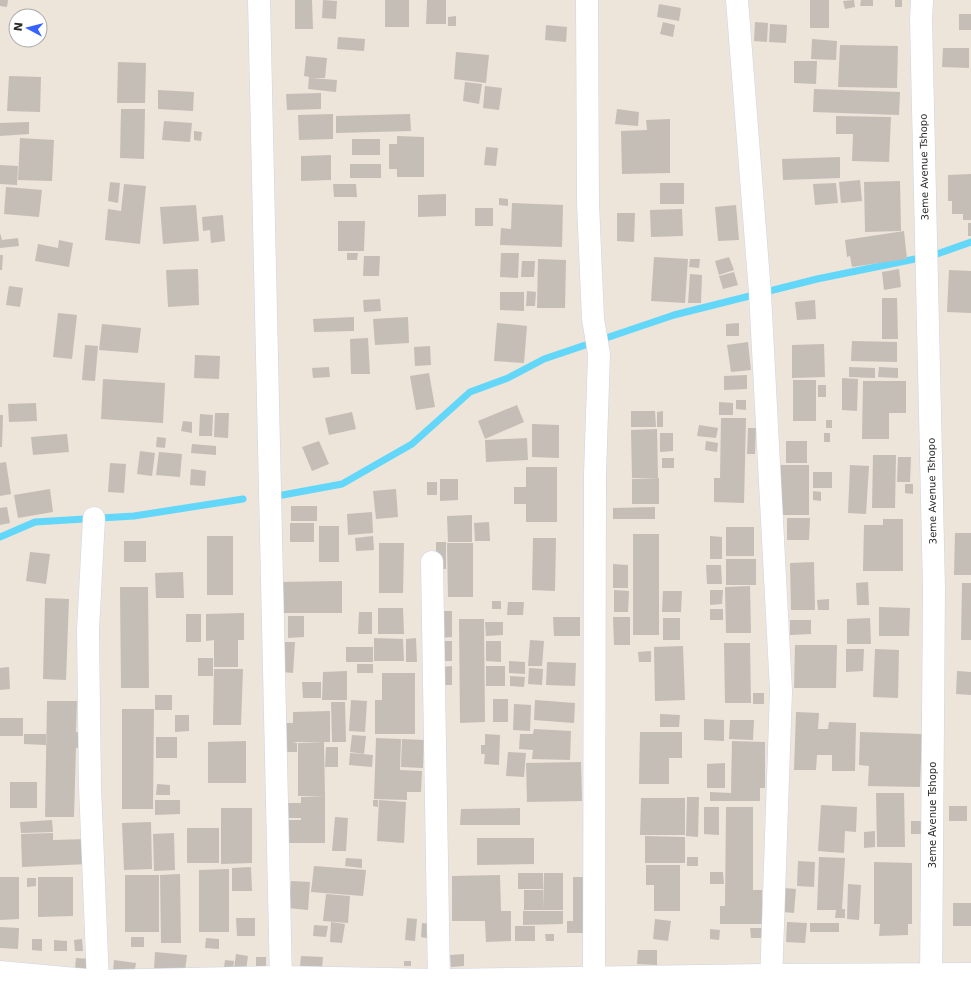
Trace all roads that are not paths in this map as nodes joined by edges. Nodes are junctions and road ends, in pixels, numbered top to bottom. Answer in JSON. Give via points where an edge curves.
{"nodes":[{"id":1,"x":259,"y":0,"type":"edge"},
{"id":2,"x":587,"y":0,"type":"edge"},
{"id":3,"x":738,"y":0,"type":"edge"},
{"id":4,"x":922,"y":0,"type":"edge"},
{"id":5,"x":94,"y":518,"type":"dead end"},
{"id":6,"x":432,"y":562,"type":"dead end"},
{"id":7,"x":0,"y":972,"type":"edge"},
{"id":8,"x":971,"y":974,"type":"edge"},
{"id":9,"x":771,"y":978,"type":"edge"},
{"id":10,"x":931,"y":978,"type":"edge"},
{"id":11,"x":281,"y":980,"type":"edge"},
{"id":12,"x":594,"y":980,"type":"edge"},
{"id":13,"x":439,"y":981,"type":"edge"},
{"id":14,"x":98,"y":982,"type":"edge"}],
"edges":[{"from":1,"to":11,"type":"street"},
{"from":2,"to":12,"type":"street","via":[[588,203],[593,319],[599,354],[595,482]]},
{"from":3,"to":9,"type":"street","via":[[760,293],[781,691]]},
{"from":4,"to":10,"type":"street","name":"3eme Avenue Tshopo","via":[[934,588]]},
{"from":5,"to":14,"type":"street","via":[[88,637],[90,786]]},
{"from":6,"to":13,"type":"street"},
{"from":7,"to":14,"type":"street"},
{"from":8,"to":10,"type":"street"},
{"from":9,"to":10,"type":"street"},
{"from":9,"to":12,"type":"street"},
{"from":11,"to":13,"type":"street"},
{"from":11,"to":14,"type":"street"},
{"from":12,"to":13,"type":"street"}]}
